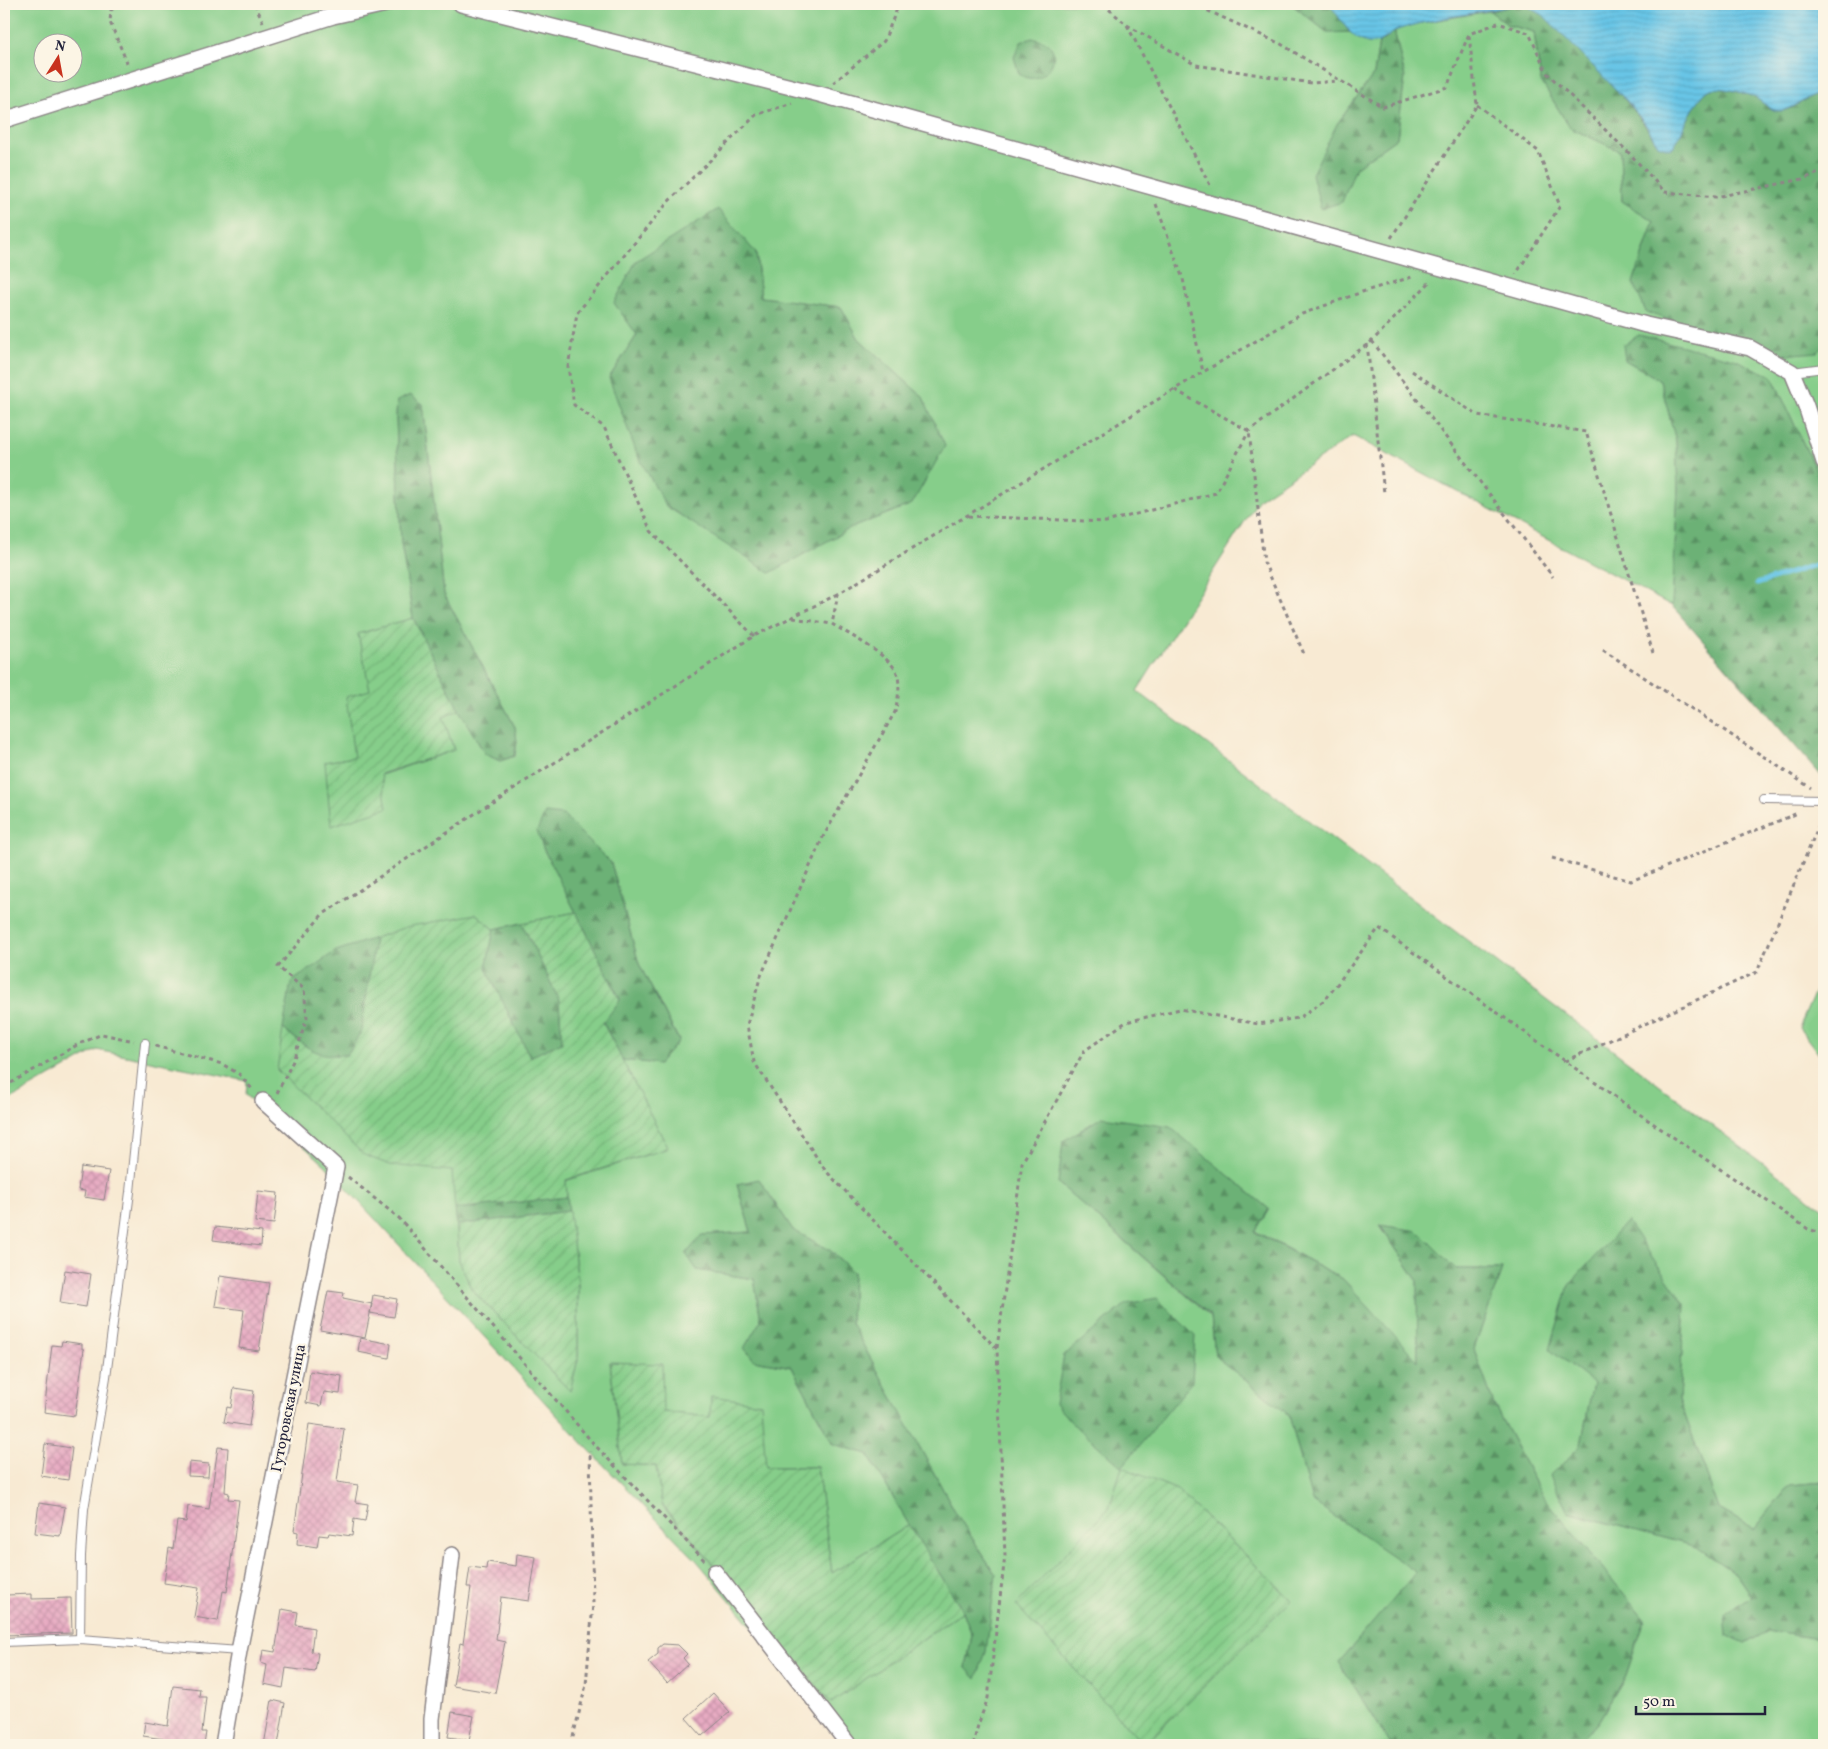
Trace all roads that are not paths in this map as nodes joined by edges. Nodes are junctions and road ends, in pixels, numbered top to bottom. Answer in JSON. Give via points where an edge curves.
{"nodes":[{"id":1,"x":386,"y":4,"type":"edge"},
{"id":2,"x":461,"y":4,"type":"edge"},
{"id":3,"x":4,"y":120,"type":"edge"},
{"id":4,"x":1824,"y":368,"type":"edge"},
{"id":5,"x":1792,"y":372,"type":"junction"},
{"id":6,"x":1824,"y":462,"type":"edge"},
{"id":7,"x":1764,"y":800,"type":"dead end"},
{"id":8,"x":1824,"y":801,"type":"edge"},
{"id":9,"x":145,"y":1044,"type":"dead end"},
{"id":10,"x":263,"y":1101,"type":"road end"},
{"id":11,"x":452,"y":1555,"type":"dead end"},
{"id":12,"x":715,"y":1572,"type":"road end"},
{"id":13,"x":80,"y":1639,"type":"junction"},
{"id":14,"x":4,"y":1642,"type":"edge"},
{"id":15,"x":239,"y":1651,"type":"junction"},
{"id":16,"x":223,"y":1745,"type":"edge"},
{"id":17,"x":432,"y":1745,"type":"edge"},
{"id":18,"x":849,"y":1745,"type":"edge"}],
"edges":[{"from":1,"to":3,"type":"street","via":[[333,16]]},
{"from":2,"to":5,"type":"street","via":[[819,94],[1646,325],[1750,348]]},
{"from":4,"to":5,"type":"lane"},
{"from":5,"to":6,"type":"street"},
{"from":7,"to":8,"type":"lane"},
{"from":9,"to":13,"type":"lane","via":[[106,1377],[84,1509]]},
{"from":10,"to":15,"type":"street","name":"Гуторовская улица","via":[[336,1167]]},
{"from":11,"to":17,"type":"street","via":[[432,1719]]},
{"from":12,"to":18,"type":"street"},
{"from":13,"to":14,"type":"lane"},
{"from":13,"to":15,"type":"lane"},
{"from":15,"to":16,"type":"street","name":"Гуторовская улица"}]}
